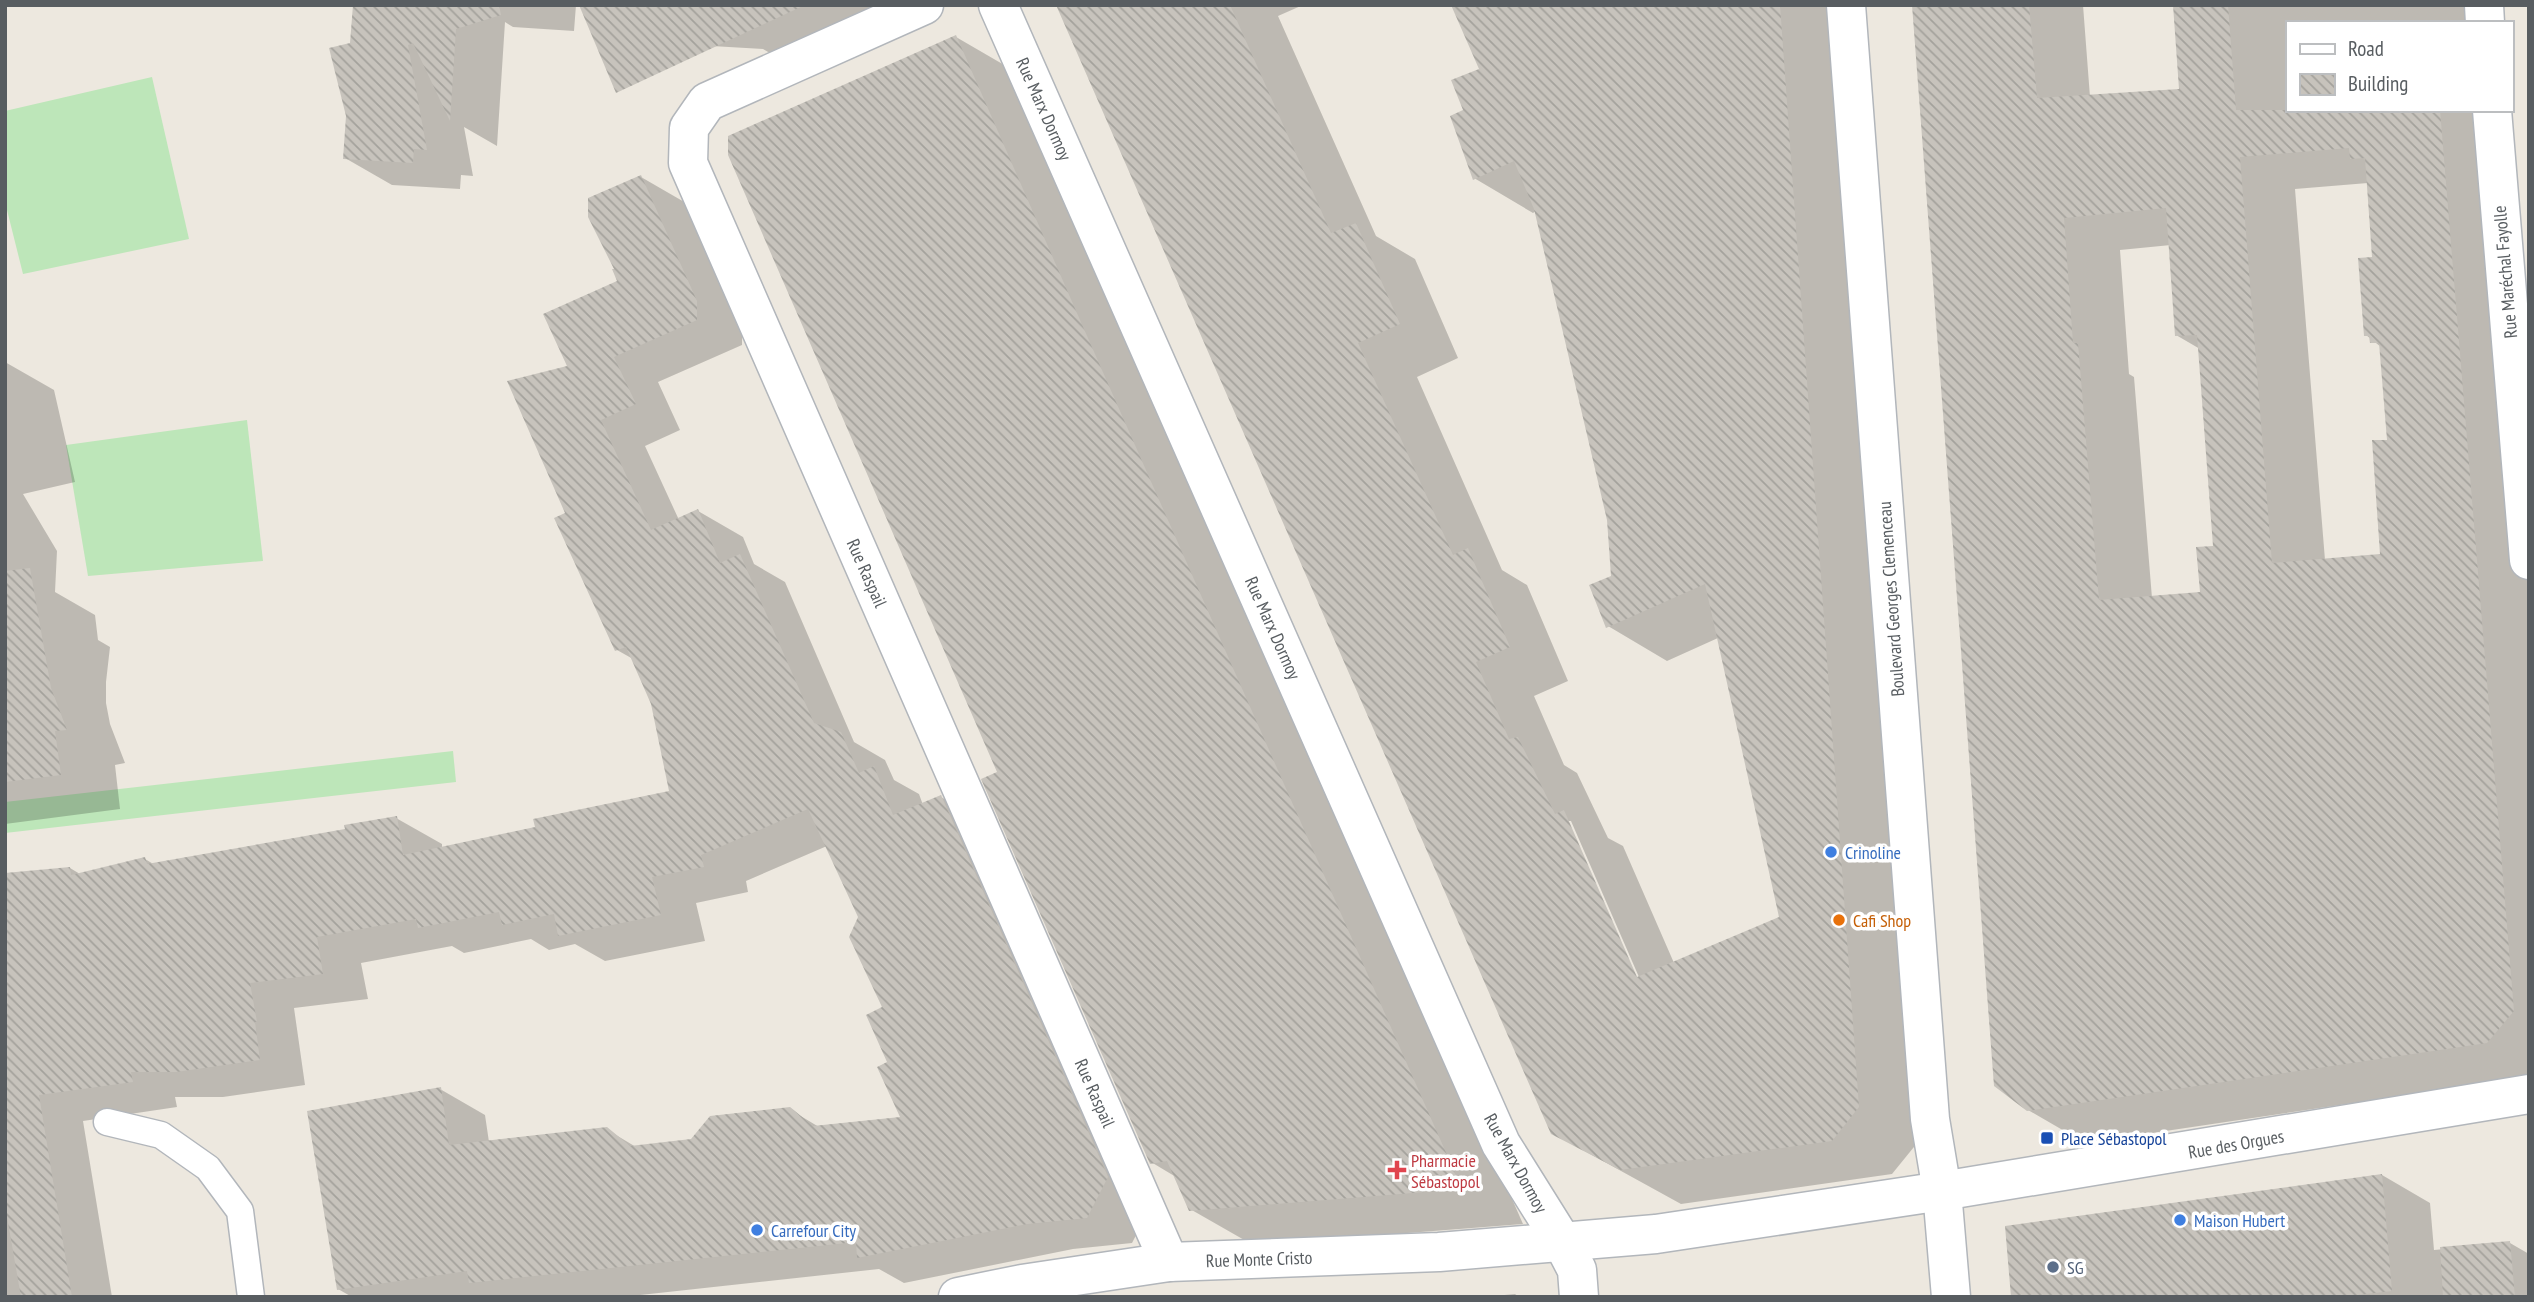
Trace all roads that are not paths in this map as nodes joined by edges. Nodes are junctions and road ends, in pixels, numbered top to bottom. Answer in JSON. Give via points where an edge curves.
{"nodes":[{"id":1,"x":924,"y":5,"type":"edge"},
{"id":2,"x":998,"y":5,"type":"edge"},
{"id":3,"x":1846,"y":5,"type":"edge"},
{"id":4,"x":2492,"y":112,"type":"edge"},
{"id":5,"x":2529,"y":560,"type":"edge"},
{"id":6,"x":2529,"y":1094,"type":"edge"},
{"id":7,"x":107,"y":1122,"type":"dead end"},
{"id":8,"x":1942,"y":1191,"type":"junction"},
{"id":9,"x":1563,"y":1243,"type":"junction"},
{"id":10,"x":1169,"y":1262,"type":"junction"},
{"id":11,"x":968,"y":1296,"type":"edge"},
{"id":12,"x":251,"y":1297,"type":"edge"},
{"id":13,"x":1578,"y":1297,"type":"edge"},
{"id":14,"x":1951,"y":1297,"type":"edge"}],
"edges":[{"from":1,"to":10,"type":"street","name":"Rue Raspail","via":[[706,102],[689,128],[688,163]]},
{"from":2,"to":9,"type":"street","name":"Rue Marx Dormoy","via":[[1501,1144]]},
{"from":3,"to":8,"type":"street","name":"Boulevard Georges Clemenceau","via":[[1930,1119]]},
{"from":4,"to":5,"type":"street","name":"Rue Maréchal Fayolle"},
{"from":6,"to":8,"type":"street","name":"Rue des Orgues"},
{"from":7,"to":12,"type":"lane","via":[[161,1135],[208,1168],[240,1211]]},
{"from":8,"to":9,"type":"street","via":[[1656,1234]]},
{"from":8,"to":14,"type":"street"},
{"from":9,"to":10,"type":"street","name":"Rue Monte Cristo"},
{"from":9,"to":13,"type":"street","via":[[1577,1270]]},
{"from":10,"to":11,"type":"street","name":"Rue Monte Cristo"}]}
